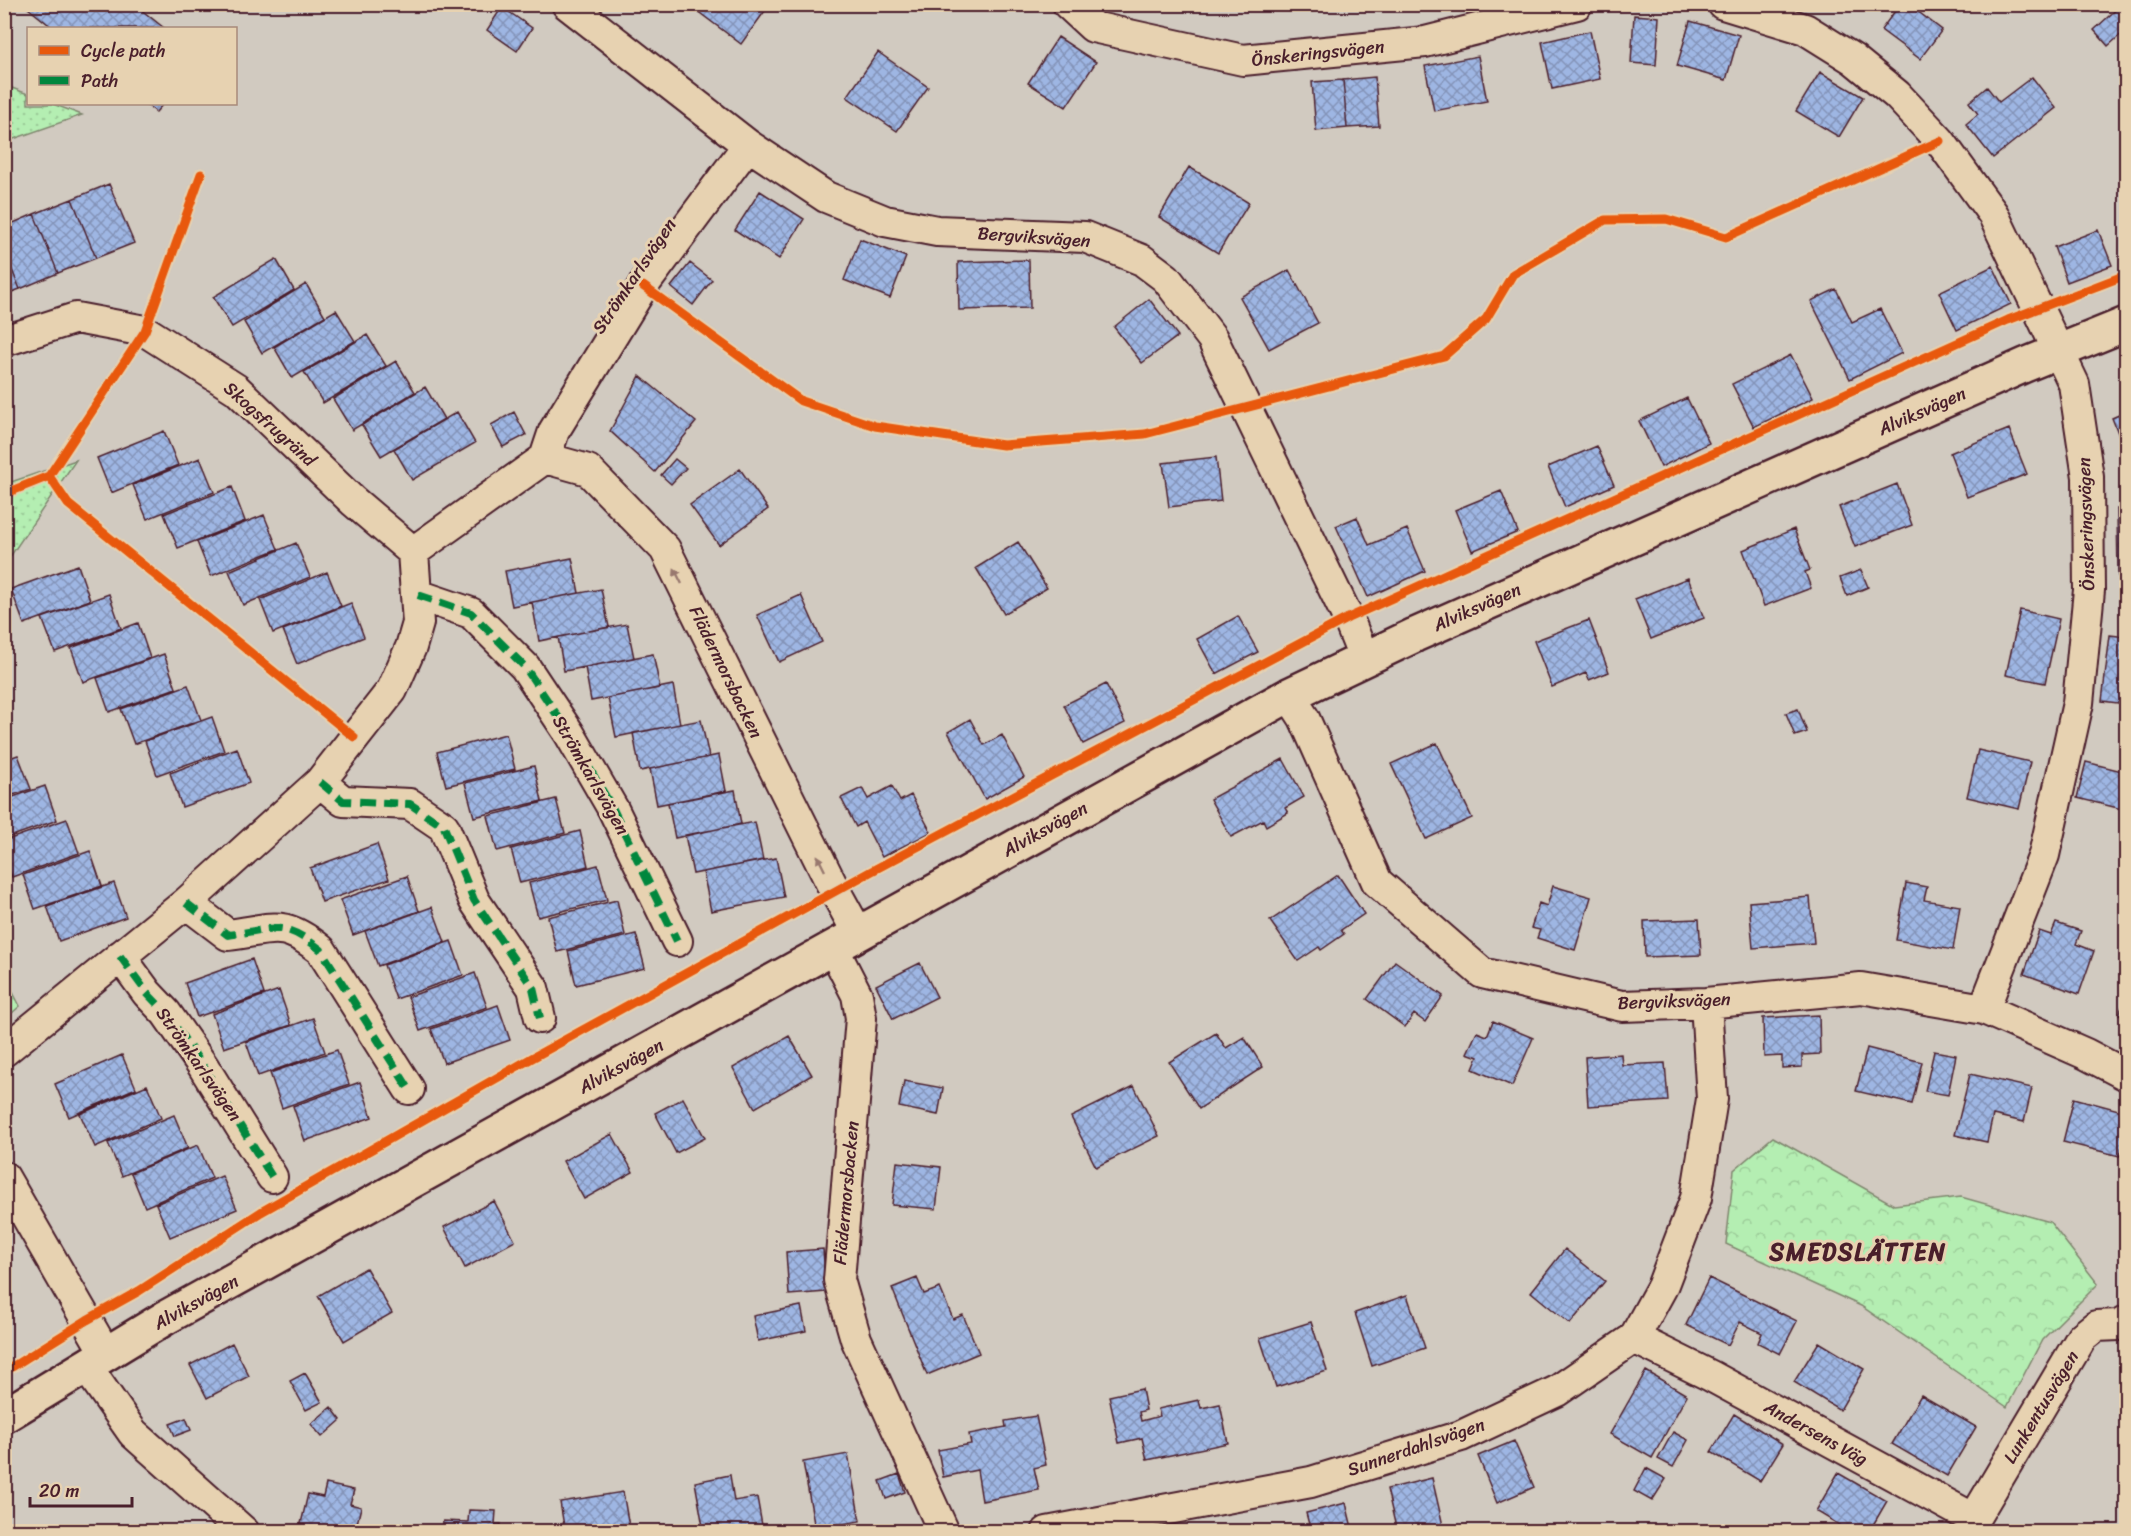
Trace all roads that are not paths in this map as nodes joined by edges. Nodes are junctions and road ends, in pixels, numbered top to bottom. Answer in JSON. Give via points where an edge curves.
{"nodes":[{"id":1,"x":567,"y":4,"type":"edge"},
{"id":2,"x":1068,"y":4,"type":"edge"},
{"id":3,"x":1576,"y":4,"type":"edge"},
{"id":4,"x":1723,"y":4,"type":"edge"},
{"id":5,"x":748,"y":145,"type":"junction"},
{"id":6,"x":2127,"y":324,"type":"edge"},
{"id":7,"x":4,"y":341,"type":"edge"},
{"id":8,"x":2060,"y":351,"type":"junction"},
{"id":9,"x":545,"y":458,"type":"junction"},
{"id":10,"x":413,"y":552,"type":"junction"},
{"id":11,"x":418,"y":596,"type":"junction"},
{"id":12,"x":1364,"y":658,"type":"junction"},
{"id":13,"x":1289,"y":695,"type":"junction"},
{"id":14,"x":320,"y":782,"type":"junction"},
{"id":15,"x":186,"y":903,"type":"junction"},
{"id":16,"x":677,"y":941,"type":"dead end"},
{"id":17,"x":846,"y":941,"type":"junction"},
{"id":18,"x":120,"y":956,"type":"junction"},
{"id":19,"x":1706,"y":1003,"type":"junction"},
{"id":20,"x":1984,"y":1010,"type":"junction"},
{"id":21,"x":540,"y":1018,"type":"dead end"},
{"id":22,"x":4,"y":1051,"type":"edge"},
{"id":23,"x":2127,"y":1075,"type":"edge"},
{"id":24,"x":410,"y":1089,"type":"dead end"},
{"id":25,"x":4,"y":1177,"type":"edge"},
{"id":26,"x":272,"y":1177,"type":"dead end"},
{"id":27,"x":2127,"y":1321,"type":"edge"},
{"id":28,"x":1634,"y":1338,"type":"junction"},
{"id":29,"x":96,"y":1360,"type":"junction"},
{"id":30,"x":4,"y":1416,"type":"edge"},
{"id":31,"x":1974,"y":1519,"type":"joint"},
{"id":32,"x":244,"y":1532,"type":"edge"},
{"id":33,"x":944,"y":1532,"type":"edge"},
{"id":34,"x":1047,"y":1532,"type":"edge"}],
"edges":[{"from":1,"to":5,"type":"street","name":"Bergviksvägen"},
{"from":2,"to":3,"type":"street","name":"Önskeringsvägen","via":[[1093,27],[1243,60],[1425,42]]},
{"from":4,"to":8,"type":"street","name":"Önskeringsvägen","via":[[1805,29],[1852,59],[1896,95],[1940,141],[1993,214]]},
{"from":5,"to":9,"type":"street","name":"Strömkarlsvägen","via":[[643,286],[554,431]]},
{"from":5,"to":12,"type":"street","name":"Bergviksvägen","via":[[826,196],[885,220],[937,231],[1085,237],[1142,260],[1166,278],[1212,338]]},
{"from":6,"to":8,"type":"street","name":"Alviksvägen"},
{"from":7,"to":10,"type":"street","name":"Skogsfrugränd","via":[[76,318],[145,332],[236,389],[353,501]]},
{"from":8,"to":12,"type":"street","name":"Alviksvägen"},
{"from":8,"to":20,"type":"street","name":"Önskeringsvägen","via":[[2074,384],[2088,477],[2090,590],[2078,704],[2044,855]]},
{"from":9,"to":10,"type":"street"},
{"from":17,"to":9,"type":"street","name":"Flädermorsbacken","one_way":true,"via":[[664,549],[588,470]]},
{"from":10,"to":11,"type":"street"},
{"from":11,"to":14,"type":"street","via":[[418,623],[392,690]]},
{"from":11,"to":16,"type":"street","name":"Strömkarlsvägen","via":[[471,613],[525,667],[613,809]]},
{"from":12,"to":13,"type":"street","name":"Alviksvägen"},
{"from":13,"to":17,"type":"street","name":"Alviksvägen"},
{"from":13,"to":19,"type":"street","name":"Bergviksvägen","via":[[1304,718],[1377,882],[1482,973],[1622,1006]]},
{"from":14,"to":15,"type":"street"},
{"from":14,"to":21,"type":"street","via":[[343,801],[410,804],[444,827],[474,900],[533,988]]},
{"from":15,"to":18,"type":"street"},
{"from":15,"to":24,"type":"street","via":[[228,935],[284,927],[301,934],[321,950]]},
{"from":17,"to":29,"type":"street","name":"Alviksvägen","via":[[165,1318]]},
{"from":17,"to":33,"type":"street","name":"Flädermorsbacken","via":[[861,1018],[839,1280],[856,1339]]},
{"from":18,"to":22,"type":"street"},
{"from":18,"to":26,"type":"street","name":"Strömkarlsvägen","via":[[166,1012]]},
{"from":19,"to":20,"type":"street","name":"Bergviksvägen","via":[[1861,988]]},
{"from":19,"to":28,"type":"street","name":"Sunnerdahlsvägen","via":[[1712,1099],[1696,1198],[1662,1287]]},
{"from":20,"to":23,"type":"street","name":"Bergviksvägen"},
{"from":25,"to":29,"type":"street"},
{"from":27,"to":31,"type":"street","name":"Lunkentusvägen","via":[[2119,1326],[2096,1326],[2082,1337]]},
{"from":28,"to":31,"type":"street","name":"Andersens Väg"},
{"from":28,"to":34,"type":"street","name":"Sunnerdahlsvägen","via":[[1557,1391],[1461,1436],[1311,1482]]},
{"from":29,"to":30,"type":"street","name":"Alviksvägen"},
{"from":29,"to":32,"type":"street","via":[[133,1433]]}]}
